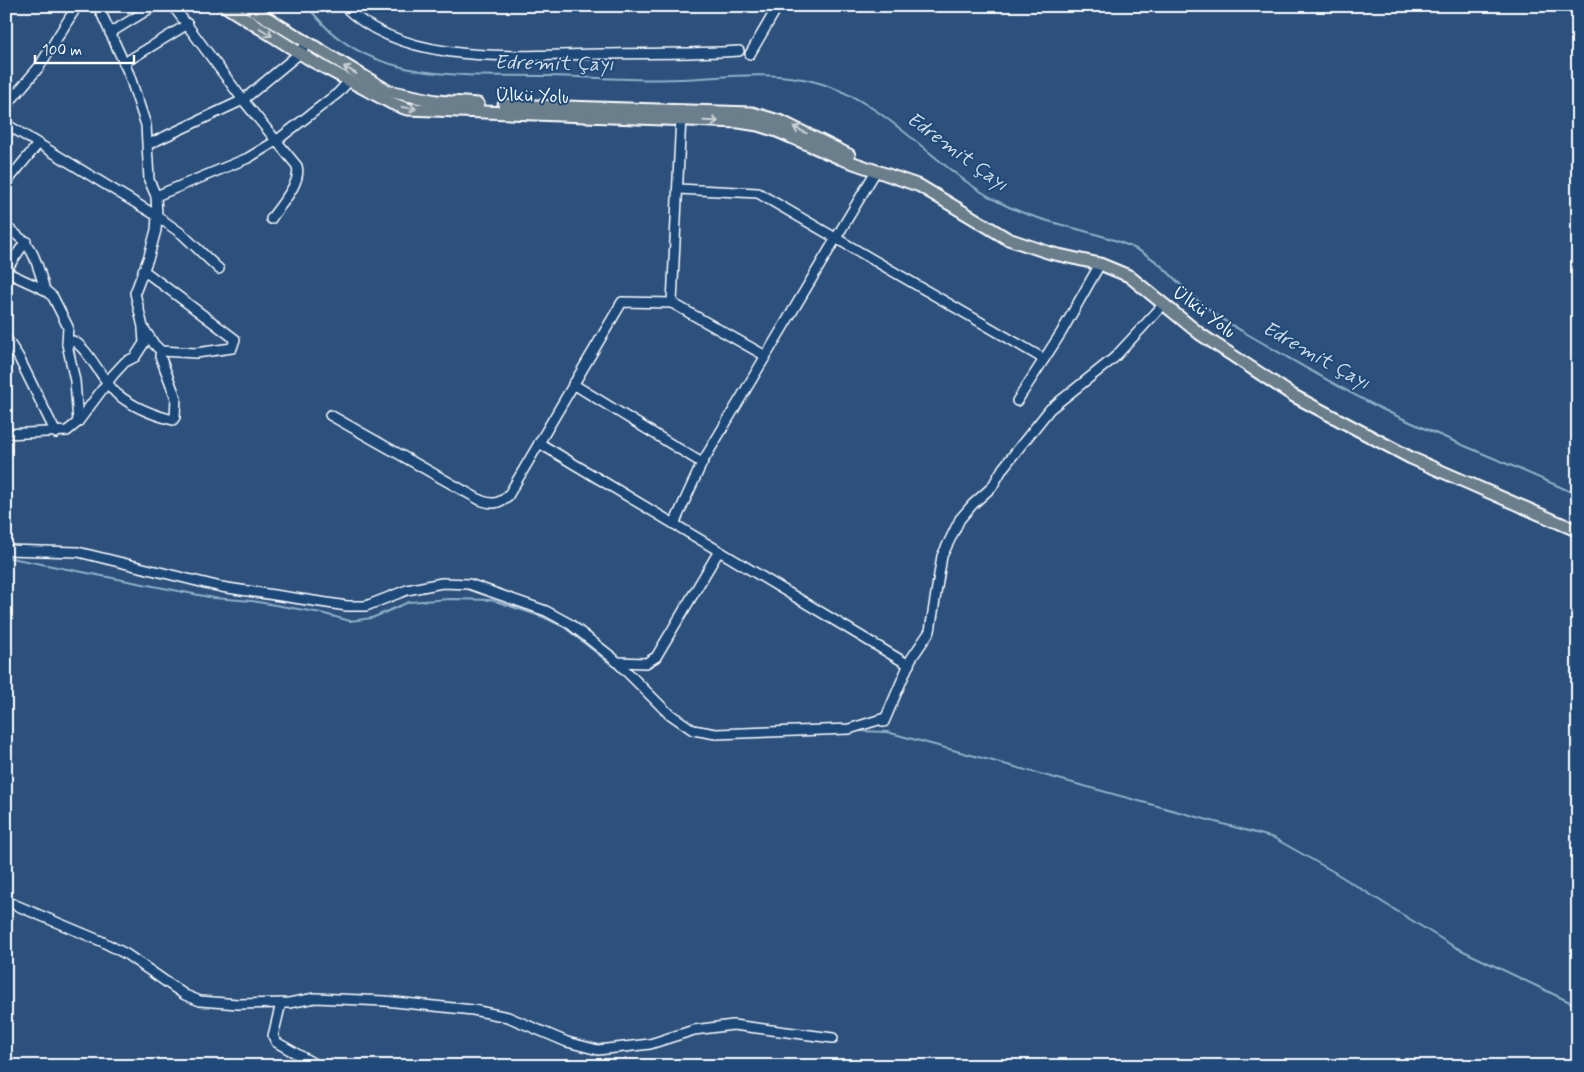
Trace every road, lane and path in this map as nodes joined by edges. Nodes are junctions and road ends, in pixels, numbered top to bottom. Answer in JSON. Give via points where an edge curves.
{"nodes":[{"id":1,"x":76,"y":6,"type":"edge"},
{"id":2,"x":98,"y":6,"type":"edge"},
{"id":3,"x":154,"y":6,"type":"edge"},
{"id":4,"x":173,"y":6,"type":"edge"},
{"id":5,"x":225,"y":6,"type":"edge"},
{"id":6,"x":247,"y":6,"type":"edge"},
{"id":7,"x":344,"y":6,"type":"edge"},
{"id":8,"x":778,"y":6,"type":"edge"},
{"id":9,"x":188,"y":24,"type":"junction"},
{"id":10,"x":110,"y":33,"type":"junction"},
{"id":11,"x":307,"y":43,"type":"junction"},
{"id":12,"x":739,"y":51,"type":"dead end"},
{"id":13,"x":300,"y":53,"type":"junction"},
{"id":14,"x":750,"y":54,"type":"dead end"},
{"id":15,"x":124,"y":63,"type":"junction"},
{"id":16,"x":349,"y":81,"type":"junction"},
{"id":17,"x":243,"y":100,"type":"junction"},
{"id":18,"x":6,"y":106,"type":"edge"},
{"id":19,"x":681,"y":115,"type":"junction"},
{"id":20,"x":6,"y":124,"type":"edge"},
{"id":21,"x":276,"y":140,"type":"junction"},
{"id":22,"x":38,"y":144,"type":"junction"},
{"id":23,"x":149,"y":144,"type":"junction"},
{"id":24,"x":876,"y":171,"type":"junction"},
{"id":25,"x":6,"y":183,"type":"edge"},
{"id":26,"x":678,"y":189,"type":"junction"},
{"id":27,"x":156,"y":196,"type":"junction"},
{"id":28,"x":157,"y":216,"type":"junction"},
{"id":29,"x":271,"y":219,"type":"dead end"},
{"id":30,"x":6,"y":227,"type":"edge"},
{"id":31,"x":836,"y":238,"type":"junction"},
{"id":32,"x":26,"y":241,"type":"junction"},
{"id":33,"x":1100,"y":264,"type":"junction"},
{"id":34,"x":143,"y":270,"type":"junction"},
{"id":35,"x":219,"y":270,"type":"dead end"},
{"id":36,"x":6,"y":271,"type":"edge"},
{"id":37,"x":45,"y":290,"type":"junction"},
{"id":38,"x":672,"y":302,"type":"junction"},
{"id":39,"x":1164,"y":304,"type":"junction"},
{"id":40,"x":143,"y":327,"type":"junction"},
{"id":41,"x":6,"y":338,"type":"edge"},
{"id":42,"x":67,"y":344,"type":"junction"},
{"id":43,"x":9,"y":349,"type":"edge"},
{"id":44,"x":161,"y":351,"type":"junction"},
{"id":45,"x":764,"y":356,"type":"junction"},
{"id":46,"x":1044,"y":359,"type":"junction"},
{"id":47,"x":107,"y":383,"type":"junction"},
{"id":48,"x":573,"y":384,"type":"junction"},
{"id":49,"x":1017,"y":401,"type":"dead end"},
{"id":50,"x":330,"y":415,"type":"dead end"},
{"id":51,"x":78,"y":422,"type":"junction"},
{"id":52,"x":56,"y":433,"type":"junction"},
{"id":53,"x":6,"y":434,"type":"edge"},
{"id":54,"x":539,"y":443,"type":"junction"},
{"id":55,"x":702,"y":463,"type":"junction"},
{"id":56,"x":674,"y":524,"type":"junction"},
{"id":57,"x":1578,"y":531,"type":"edge"},
{"id":58,"x":6,"y":550,"type":"edge"},
{"id":59,"x":719,"y":551,"type":"junction"},
{"id":60,"x":616,"y":662,"type":"junction"},
{"id":61,"x":909,"y":665,"type":"junction"},
{"id":62,"x":6,"y":901,"type":"edge"},
{"id":63,"x":281,"y":1003,"type":"junction"},
{"id":64,"x":833,"y":1038,"type":"dead end"},
{"id":65,"x":318,"y":1066,"type":"edge"}],
"edges":[{"from":1,"to":18,"type":"street","via":[[39,66]]},
{"from":2,"to":10,"type":"street"},
{"from":3,"to":10,"type":"street"},
{"from":4,"to":9,"type":"street"},
{"from":5,"to":13,"type":"main road","name":"Ülkü Yolu","one_way":true},
{"from":6,"to":11,"type":"main road","name":"Ülkü Yolu"},
{"from":7,"to":12,"type":"street","via":[[365,24],[381,32],[404,42],[444,50],[492,54]]},
{"from":8,"to":14,"type":"street"},
{"from":9,"to":15,"type":"street"},
{"from":9,"to":17,"type":"street"},
{"from":10,"to":15,"type":"street"},
{"from":11,"to":13,"type":"street"},
{"from":19,"to":11,"type":"main road","name":"Ülkü Yolu","one_way":true,"via":[[470,104],[404,96],[372,82]]},
{"from":13,"to":16,"type":"main road","name":"Ülkü Yolu"},
{"from":13,"to":17,"type":"street"},
{"from":15,"to":23,"type":"street","via":[[138,96]]},
{"from":16,"to":19,"type":"main road","name":"Ülkü Yolu","one_way":true,"via":[[407,109]]},
{"from":16,"to":21,"type":"street"},
{"from":17,"to":21,"type":"street"},
{"from":17,"to":23,"type":"street"},
{"from":19,"to":24,"type":"main road","name":"Ülkü Yolu","via":[[752,113],[768,117],[845,152],[858,163]]},
{"from":19,"to":26,"type":"street"},
{"from":20,"to":22,"type":"street"},
{"from":21,"to":27,"type":"street","via":[[248,158]]},
{"from":21,"to":29,"type":"street","via":[[296,163],[298,174]]},
{"from":22,"to":25,"type":"street"},
{"from":22,"to":28,"type":"street"},
{"from":23,"to":27,"type":"street","via":[[148,180]]},
{"from":24,"to":31,"type":"street"},
{"from":24,"to":33,"type":"main road","name":"Ülkü Yolu","via":[[920,186],[1008,239]]},
{"from":26,"to":31,"type":"street","via":[[758,192]]},
{"from":26,"to":38,"type":"street"},
{"from":27,"to":28,"type":"street"},
{"from":28,"to":34,"type":"street","via":[[156,230]]},
{"from":28,"to":35,"type":"street","via":[[182,234]]},
{"from":30,"to":32,"type":"street"},
{"from":31,"to":45,"type":"street"},
{"from":31,"to":46,"type":"street"},
{"from":32,"to":36,"type":"street"},
{"from":32,"to":37,"type":"street"},
{"from":33,"to":39,"type":"main road","name":"Ülkü Yolu","via":[[1128,276]]},
{"from":33,"to":46,"type":"street"},
{"from":34,"to":40,"type":"street","via":[[135,294]]},
{"from":34,"to":44,"type":"street","via":[[235,339],[232,348],[226,350]]},
{"from":36,"to":37,"type":"street"},
{"from":37,"to":42,"type":"street","via":[[53,297],[68,327]]},
{"from":38,"to":45,"type":"street"},
{"from":38,"to":48,"type":"street","via":[[622,302]]},
{"from":39,"to":57,"type":"main road","name":"Ülkü Yolu","via":[[1200,334],[1294,396],[1411,458]]},
{"from":39,"to":61,"type":"street","via":[[1114,358],[1050,409],[1003,468],[992,487],[960,520],[942,556],[930,631]]},
{"from":40,"to":44,"type":"street"},
{"from":40,"to":47,"type":"street","via":[[144,343],[135,357],[125,362]]},
{"from":41,"to":43,"type":"street"},
{"from":42,"to":47,"type":"street","via":[[73,342],[82,347]]},
{"from":42,"to":51,"type":"street","via":[[75,381]]},
{"from":43,"to":52,"type":"street"},
{"from":44,"to":47,"type":"street","via":[[176,398],[172,420],[129,402]]},
{"from":45,"to":55,"type":"street"},
{"from":46,"to":49,"type":"street"},
{"from":47,"to":51,"type":"street"},
{"from":48,"to":54,"type":"street"},
{"from":48,"to":55,"type":"street"},
{"from":50,"to":54,"type":"street","via":[[490,504],[499,504],[508,496]]},
{"from":51,"to":52,"type":"street","via":[[67,431]]},
{"from":52,"to":53,"type":"street"},
{"from":54,"to":56,"type":"street"},
{"from":55,"to":56,"type":"street"},
{"from":56,"to":59,"type":"street"},
{"from":58,"to":60,"type":"street","via":[[78,552],[221,587],[347,606],[366,606],[406,590],[442,583],[469,584],[546,611],[570,624]]},
{"from":59,"to":60,"type":"street","via":[[656,657],[646,664]]},
{"from":59,"to":61,"type":"street"},
{"from":60,"to":61,"type":"street","via":[[668,712],[693,730],[716,734],[848,729],[884,720]]},
{"from":62,"to":63,"type":"street","via":[[102,941],[200,1001]]},
{"from":63,"to":64,"type":"street","via":[[315,998],[473,1010],[508,1017],[567,1042],[598,1050],[650,1044],[694,1030],[733,1025]]},
{"from":63,"to":65,"type":"street","via":[[273,1036],[276,1042]]}]}
